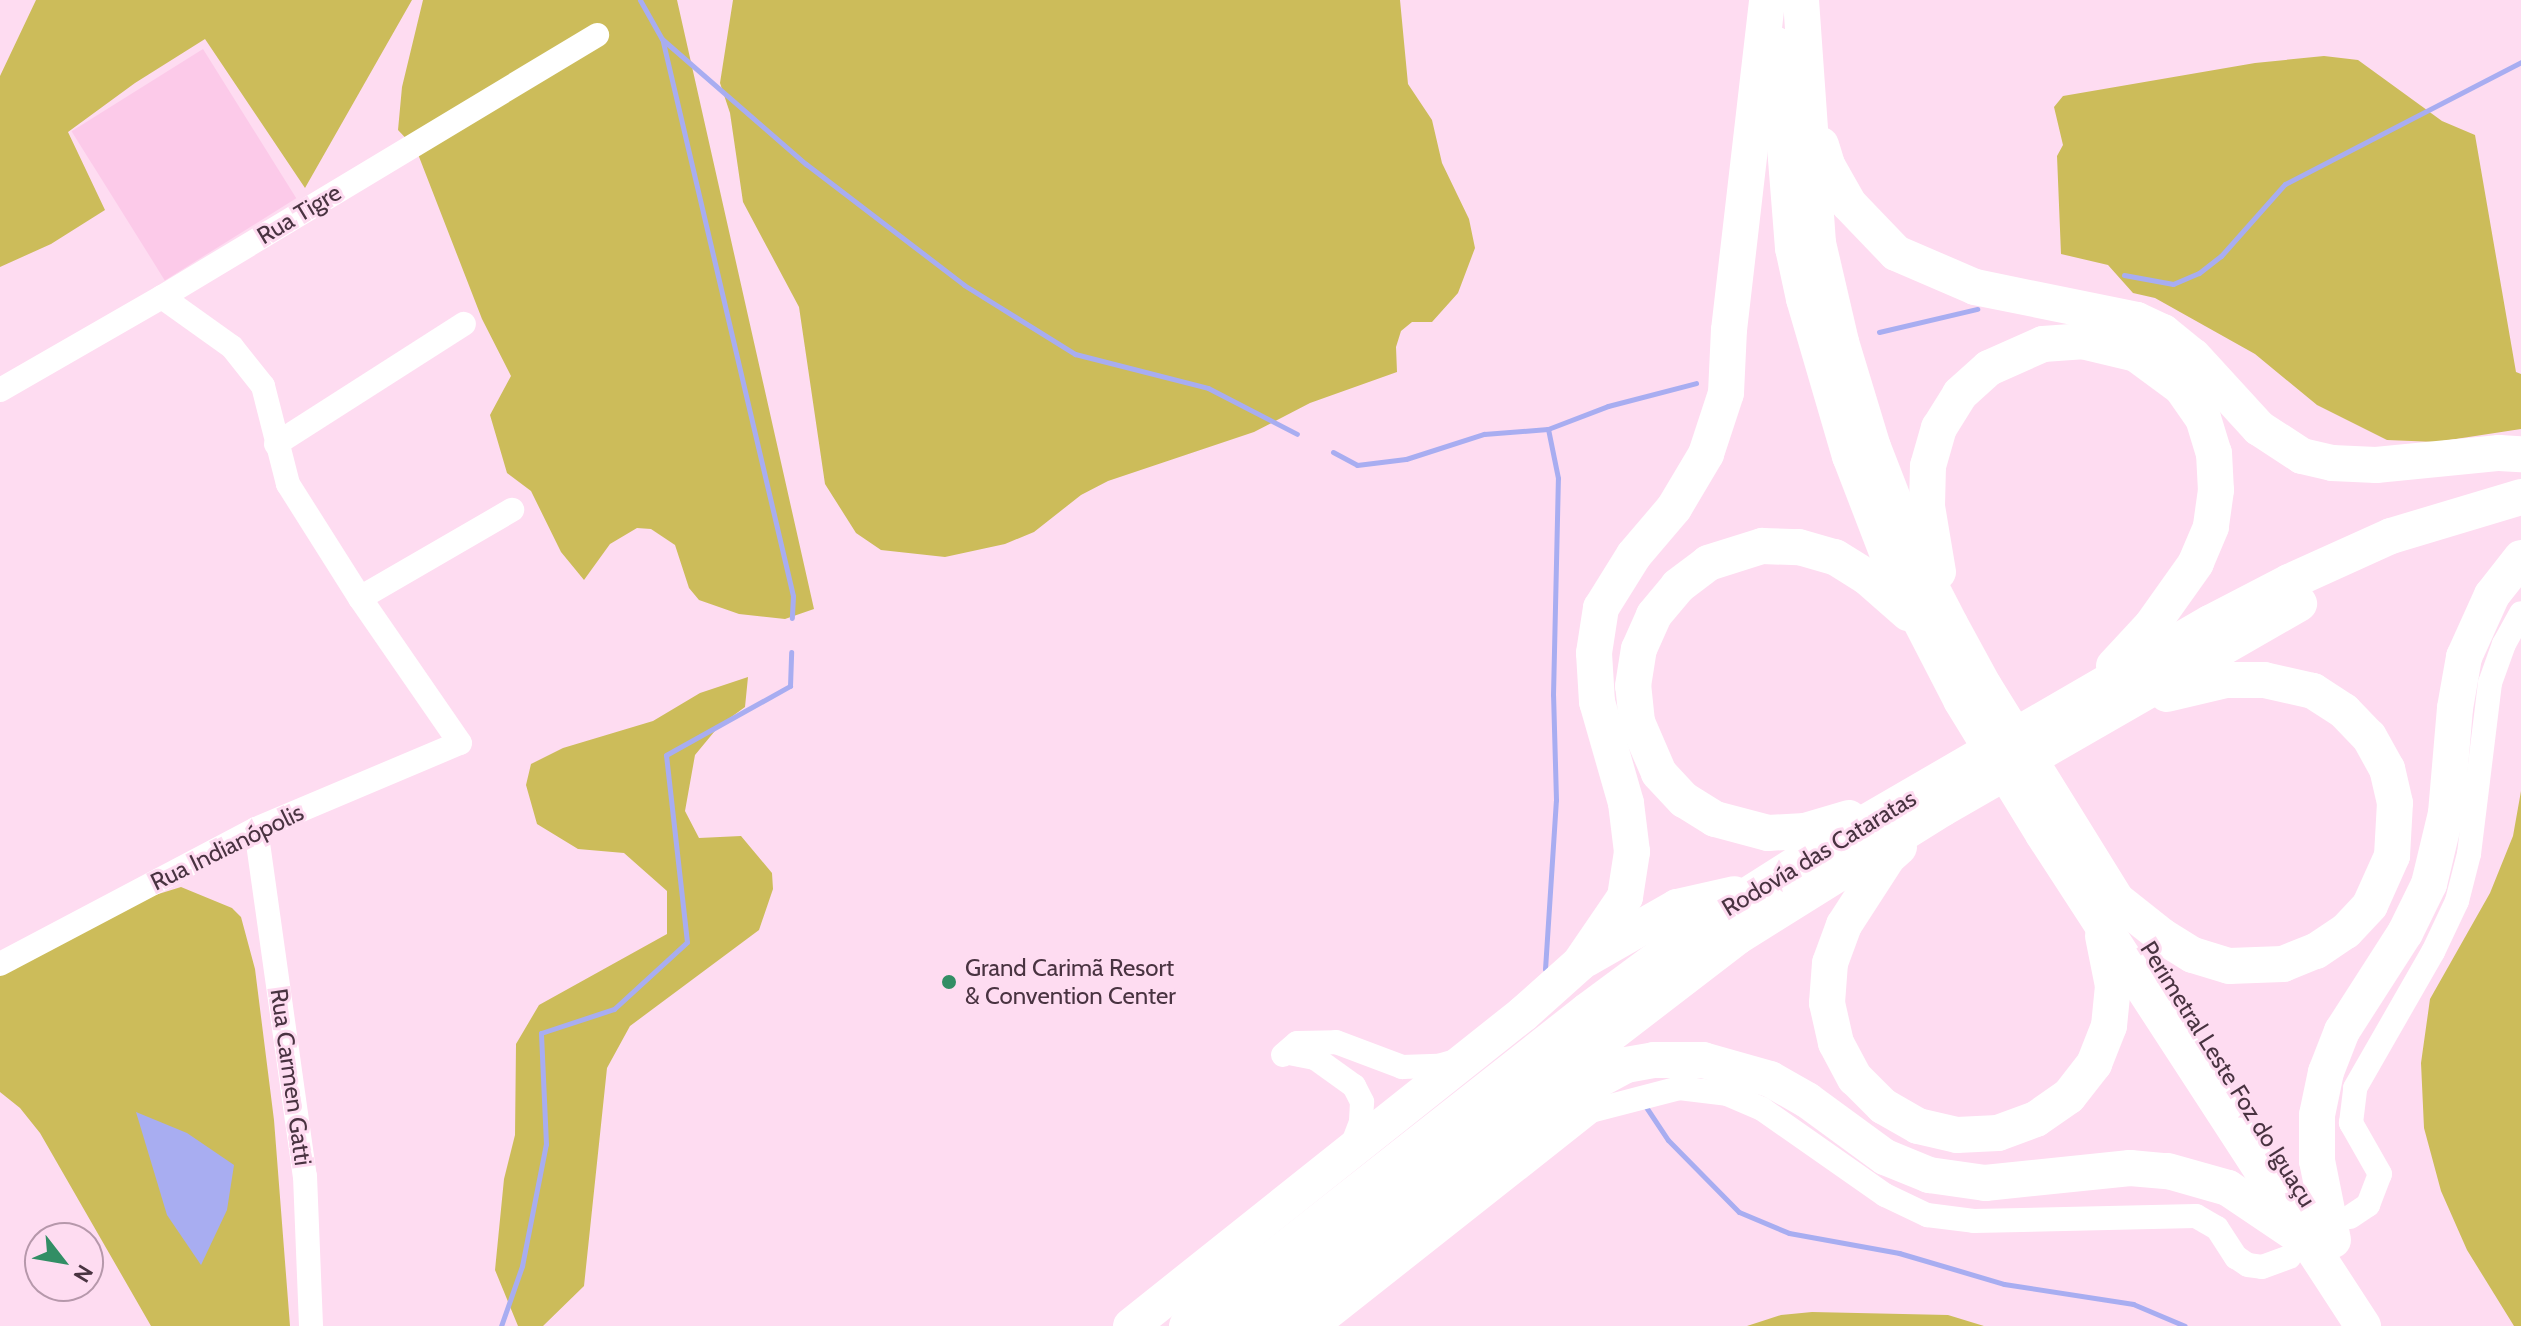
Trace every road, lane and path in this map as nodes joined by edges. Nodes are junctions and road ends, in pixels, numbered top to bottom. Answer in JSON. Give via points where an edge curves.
{"nodes":[{"id":1,"x":1767,"y":0,"type":"edge"},
{"id":2,"x":1773,"y":0,"type":"edge"},
{"id":3,"x":1801,"y":0,"type":"edge"},
{"id":4,"x":597,"y":35,"type":"dead end"},
{"id":5,"x":1808,"y":97,"type":"junction"},
{"id":6,"x":162,"y":297,"type":"junction"},
{"id":7,"x":464,"y":324,"type":"dead end"},
{"id":8,"x":0,"y":390,"type":"edge"},
{"id":9,"x":276,"y":444,"type":"junction"},
{"id":10,"x":2521,"y":454,"type":"edge"},
{"id":11,"x":2521,"y":497,"type":"edge"},
{"id":12,"x":512,"y":510,"type":"dead end"},
{"id":13,"x":2521,"y":521,"type":"edge"},
{"id":14,"x":2521,"y":558,"type":"edge"},
{"id":15,"x":360,"y":598,"type":"junction"},
{"id":16,"x":2521,"y":613,"type":"edge"},
{"id":17,"x":1938,"y":631,"type":"junction"},
{"id":18,"x":2086,"y":694,"type":"junction"},
{"id":19,"x":2077,"y":731,"type":"junction"},
{"id":20,"x":1900,"y":802,"type":"junction"},
{"id":21,"x":1942,"y":809,"type":"junction"},
{"id":22,"x":256,"y":829,"type":"junction"},
{"id":23,"x":1756,"y":890,"type":"junction"},
{"id":24,"x":2109,"y":909,"type":"junction"},
{"id":25,"x":1580,"y":963,"type":"junction"},
{"id":26,"x":0,"y":964,"type":"edge"},
{"id":27,"x":1477,"y":1052,"type":"junction"},
{"id":28,"x":1348,"y":1154,"type":"junction"},
{"id":29,"x":2321,"y":1240,"type":"junction"},
{"id":30,"x":311,"y":1326,"type":"edge"},
{"id":31,"x":1131,"y":1326,"type":"edge"},
{"id":32,"x":1187,"y":1326,"type":"edge"},
{"id":33,"x":1231,"y":1326,"type":"edge"},
{"id":34,"x":1278,"y":1326,"type":"edge"},
{"id":35,"x":1319,"y":1326,"type":"edge"},
{"id":36,"x":2363,"y":1326,"type":"edge"},
{"id":37,"x":2386,"y":1326,"type":"edge"}],
"edges":[{"from":1,"to":25,"type":"highway","via":[[1726,393],[1706,454],[1601,608],[1594,653],[1597,702],[1626,803],[1632,852],[1625,897]]},
{"from":2,"to":17,"type":"highway","via":[[1793,248],[1804,299],[1870,512]]},
{"from":3,"to":5,"type":"highway"},
{"from":4,"to":6,"type":"street","name":"Rua Tigre"},
{"from":5,"to":10,"type":"highway","via":[[1827,165],[1849,204],[1896,253],[1927,269],[1975,287],[2137,320],[2163,332],[2193,356],[2259,428],[2302,456],[2376,465]]},
{"from":5,"to":17,"type":"highway","via":[[1818,243],[1841,342]]},
{"from":6,"to":8,"type":"street","name":"Rua Tigre"},
{"from":6,"to":9,"type":"street","via":[[232,347],[263,386]]},
{"from":7,"to":9,"type":"street"},
{"from":9,"to":15,"type":"street","via":[[288,484]]},
{"from":11,"to":18,"type":"highway","name":"Rodovía das Cataratas","via":[[2391,536],[2289,582]]},
{"from":12,"to":15,"type":"street"},
{"from":13,"to":19,"type":"highway","name":"Rodovía das Cataratas","via":[[2431,546],[2320,592]]},
{"from":14,"to":29,"type":"highway","via":[[2492,595],[2464,657],[2444,825],[2429,884],[2405,933],[2342,1031],[2326,1072],[2317,1115]]},
{"from":15,"to":22,"type":"street","name":"Rua Indianópolis","via":[[460,743]]},
{"from":16,"to":29,"type":"street","via":[[2490,683],[2469,854],[2457,901],[2355,1088],[2351,1123],[2380,1174],[2368,1205]]},
{"from":17,"to":18,"type":"highway","via":[[1927,506],[1932,446],[1949,410],[1989,368],[2024,350],[2082,341],[2136,354],[2181,387],[2203,418],[2214,453],[2215,509],[2186,580],[2152,625]]},
{"from":17,"to":20,"type":"highway","via":[[1852,566],[1818,551],[1762,546],[1725,555],[1678,586],[1654,615],[1636,667],[1636,713],[1650,757],[1684,800],[1715,819],[1750,831],[1805,831]]},
{"from":17,"to":24,"type":"highway","name":"Perimetral Leste Foz do Iguaçu"},
{"from":18,"to":20,"type":"highway","name":"Rodovía das Cataratas"},
{"from":19,"to":21,"type":"highway","name":"Rodovía das Cataratas"},
{"from":19,"to":24,"type":"highway","via":[[2187,686],[2226,680],[2281,682],[2313,691],[2344,711],[2369,737],[2392,786],[2395,839],[2379,889],[2346,931],[2308,955],[2265,967],[2211,962]]},
{"from":20,"to":23,"type":"highway","name":"Rodovía das Cataratas"},
{"from":21,"to":24,"type":"highway","via":[[1888,857],[1844,925],[1830,963],[1827,1003],[1836,1043],[1855,1078],[1883,1106],[1937,1132],[1977,1135],[2026,1124],[2069,1096],[2094,1064],[2109,1026]]},
{"from":21,"to":33,"type":"highway","name":"Rodovía das Cataratas","via":[[1737,937]]},
{"from":22,"to":26,"type":"street","name":"Rua Indianópolis"},
{"from":22,"to":30,"type":"street","name":"Rua Carmen Gatti","via":[[305,1176]]},
{"from":23,"to":25,"type":"highway","via":[[1677,907]]},
{"from":23,"to":32,"type":"highway","name":"Rodovía das Cataratas","via":[[1587,1011]]},
{"from":24,"to":29,"type":"highway","name":"Perimetral Leste Foz do Iguaçu"},
{"from":25,"to":27,"type":"highway"},
{"from":27,"to":28,"type":"highway"},
{"from":27,"to":28,"type":"street","via":[[1438,1066],[1402,1067],[1336,1042],[1297,1043],[1283,1055],[1294,1052],[1315,1058],[1354,1086],[1362,1102],[1361,1122]]},
{"from":28,"to":31,"type":"highway"},
{"from":29,"to":34,"type":"highway","via":[[2228,1188],[2168,1171],[2130,1168],[1985,1183],[1929,1175],[1885,1157],[1770,1079],[1703,1060],[1654,1060],[1626,1065],[1598,1080]]},
{"from":29,"to":35,"type":"street","via":[[2262,1267],[2236,1257],[2217,1228],[2196,1216],[1974,1221],[1927,1215],[1885,1195],[1762,1109],[1727,1094],[1679,1088],[1591,1111]]},
{"from":29,"to":36,"type":"highway","name":"Perimetral Leste Foz do Iguaçu"},
{"from":29,"to":37,"type":"highway","name":"Perimetral Leste Foz do Iguaçu"}]}
